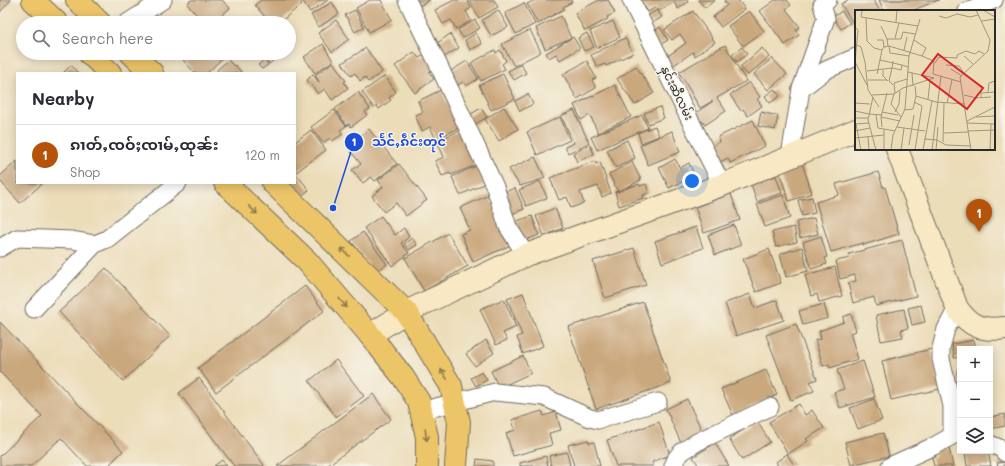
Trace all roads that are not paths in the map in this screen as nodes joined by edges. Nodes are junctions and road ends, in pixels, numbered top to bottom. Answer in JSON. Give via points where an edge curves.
{"nodes":[{"id":1,"x":33,"y":0,"type":"edge"},
{"id":2,"x":77,"y":0,"type":"edge"},
{"id":3,"x":163,"y":0,"type":"edge"},
{"id":4,"x":407,"y":0,"type":"edge"},
{"id":5,"x":632,"y":0,"type":"edge"},
{"id":6,"x":994,"y":0,"type":"edge"},
{"id":7,"x":823,"y":2,"type":"edge"},
{"id":8,"x":969,"y":10,"type":"edge"},
{"id":9,"x":50,"y":16,"type":"edge"},
{"id":10,"x":93,"y":16,"type":"edge"},
{"id":11,"x":138,"y":16,"type":"edge"},
{"id":12,"x":855,"y":57,"type":"edge"},
{"id":13,"x":96,"y":60,"type":"edge"},
{"id":14,"x":138,"y":60,"type":"edge"},
{"id":15,"x":109,"y":72,"type":"edge"},
{"id":16,"x":151,"y":72,"type":"edge"},
{"id":17,"x":800,"y":89,"type":"junction"},
{"id":18,"x":855,"y":130,"type":"edge"},
{"id":19,"x":897,"y":150,"type":"edge"},
{"id":20,"x":790,"y":156,"type":"junction"},
{"id":21,"x":177,"y":184,"type":"edge"},
{"id":22,"x":226,"y":184,"type":"edge"},
{"id":23,"x":274,"y":184,"type":"edge"},
{"id":24,"x":722,"y":185,"type":"junction"},
{"id":25,"x":95,"y":244,"type":"junction"},
{"id":26,"x":0,"y":248,"type":"edge"},
{"id":27,"x":526,"y":255,"type":"junction"},
{"id":28,"x":957,"y":308,"type":"junction"},
{"id":29,"x":34,"y":309,"type":"dead end"},
{"id":30,"x":406,"y":312,"type":"junction"},
{"id":31,"x":1005,"y":328,"type":"edge"},
{"id":32,"x":370,"y":335,"type":"junction"},
{"id":33,"x":455,"y":402,"type":"junction"},
{"id":34,"x":658,"y":402,"type":"dead end"},
{"id":35,"x":770,"y":407,"type":"dead end"},
{"id":36,"x":421,"y":411,"type":"junction"},
{"id":37,"x":956,"y":436,"type":"edge"},
{"id":38,"x":993,"y":445,"type":"edge"},
{"id":39,"x":1005,"y":453,"type":"edge"},
{"id":40,"x":427,"y":466,"type":"edge"},
{"id":41,"x":456,"y":466,"type":"edge"},
{"id":42,"x":673,"y":466,"type":"edge"},
{"id":43,"x":890,"y":466,"type":"edge"}],
"edges":[{"from":1,"to":9,"type":"highway"},
{"from":2,"to":10,"type":"highway"},
{"from":3,"to":11,"type":"street"},
{"from":4,"to":27,"type":"street","via":[[495,187],[508,227]]},
{"from":5,"to":24,"type":"street","name":"နှင်းဆီလမ်း"},
{"from":6,"to":8,"type":"street"},
{"from":7,"to":17,"type":"street","via":[[826,18]]},
{"from":12,"to":17,"type":"street","via":[[826,70]]},
{"from":13,"to":15,"type":"highway"},
{"from":14,"to":16,"type":"highway"},
{"from":17,"to":20,"type":"street"},
{"from":18,"to":20,"type":"street"},
{"from":19,"to":28,"type":"street"},
{"from":20,"to":24,"type":"street"},
{"from":21,"to":25,"type":"street","via":[[107,239]]},
{"from":22,"to":32,"type":"highway","one_way":true,"via":[[307,261]]},
{"from":30,"to":23,"type":"highway","one_way":true},
{"from":24,"to":27,"type":"street"},
{"from":25,"to":26,"type":"street","via":[[72,240],[17,238]]},
{"from":25,"to":29,"type":"street"},
{"from":27,"to":30,"type":"street"},
{"from":28,"to":31,"type":"street","via":[[964,318],[981,329]]},
{"from":28,"to":37,"type":"street","via":[[946,328],[941,348]]},
{"from":30,"to":32,"type":"street"},
{"from":33,"to":30,"type":"highway","one_way":true,"via":[[451,386]]},
{"from":32,"to":36,"type":"highway","via":[[403,377],[419,402]]},
{"from":33,"to":34,"type":"street","via":[[495,392],[544,397],[598,420]]},
{"from":33,"to":36,"type":"street"},
{"from":33,"to":41,"type":"highway","via":[[459,422]]},
{"from":35,"to":42,"type":"street","via":[[697,442],[680,454]]},
{"from":36,"to":40,"type":"highway","one_way":true,"via":[[427,437]]},
{"from":37,"to":43,"type":"street"},
{"from":38,"to":39,"type":"street"}]}
